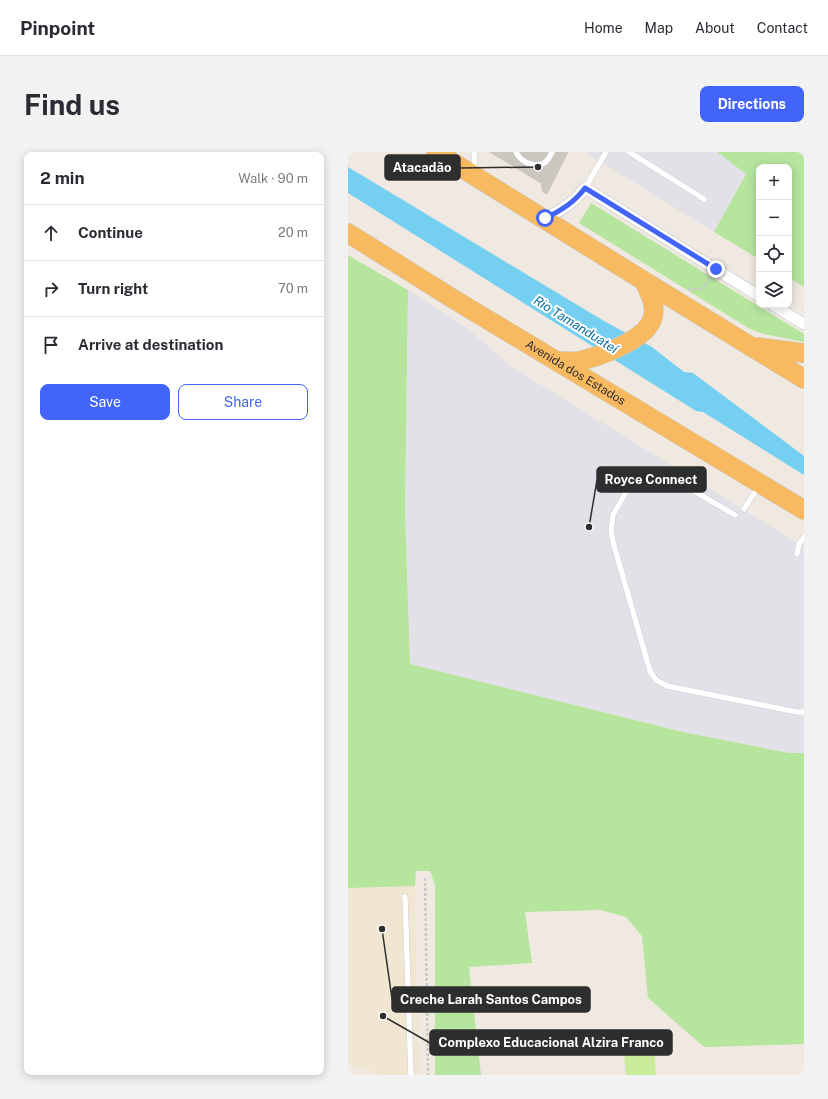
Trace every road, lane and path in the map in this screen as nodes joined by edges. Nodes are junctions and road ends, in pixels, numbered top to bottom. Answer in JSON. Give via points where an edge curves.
{"nodes":[{"id":1,"x":436,"y":152,"type":"edge"},
{"id":2,"x":474,"y":152,"type":"edge"},
{"id":3,"x":516,"y":152,"type":"edge"},
{"id":4,"x":552,"y":152,"type":"edge"},
{"id":5,"x":606,"y":152,"type":"edge"},
{"id":6,"x":629,"y":152,"type":"edge"},
{"id":7,"x":475,"y":176,"type":"junction"},
{"id":8,"x":585,"y":188,"type":"junction"},
{"id":9,"x":704,"y":200,"type":"dead end"},
{"id":10,"x":545,"y":218,"type":"junction"},
{"id":11,"x":348,"y":233,"type":"edge"},
{"id":12,"x":716,"y":269,"type":"junction"},
{"id":13,"x":644,"y":281,"type":"junction"},
{"id":14,"x":756,"y":294,"type":"edge"},
{"id":15,"x":674,"y":300,"type":"junction"},
{"id":16,"x":778,"y":308,"type":"edge"},
{"id":17,"x":804,"y":324,"type":"edge"},
{"id":18,"x":752,"y":346,"type":"junction"},
{"id":19,"x":804,"y":353,"type":"edge"},
{"id":20,"x":557,"y":361,"type":"junction"},
{"id":21,"x":804,"y":379,"type":"edge"},
{"id":22,"x":760,"y":484,"type":"junction"},
{"id":23,"x":744,"y":509,"type":"dead end"},
{"id":24,"x":804,"y":510,"type":"edge"},
{"id":25,"x":735,"y":515,"type":"dead end"},
{"id":26,"x":804,"y":536,"type":"edge"},
{"id":27,"x":797,"y":554,"type":"dead end"},
{"id":28,"x":804,"y":712,"type":"edge"},
{"id":29,"x":425,"y":878,"type":"dead end"},
{"id":30,"x":406,"y":897,"type":"dead end"},
{"id":31,"x":411,"y":1075,"type":"edge"},
{"id":32,"x":428,"y":1075,"type":"edge"}],
"edges":[{"from":1,"to":7,"type":"highway"},
{"from":2,"to":7,"type":"lane"},
{"from":3,"to":4,"type":"lane","via":[[520,159],[536,165],[549,159]]},
{"from":5,"to":8,"type":"lane"},
{"from":6,"to":9,"type":"lane"},
{"from":7,"to":10,"type":"highway"},
{"from":8,"to":10,"type":"street","via":[[570,204]]},
{"from":8,"to":12,"type":"street"},
{"from":10,"to":13,"type":"highway"},
{"from":11,"to":20,"type":"highway","name":"Avenida dos Estados"},
{"from":12,"to":14,"type":"street"},
{"from":12,"to":15,"type":"path","via":[[703,289],[681,289]]},
{"from":13,"to":15,"type":"highway"},
{"from":13,"to":20,"type":"highway","via":[[653,299],[654,312],[652,322],[646,330],[600,355],[577,361]]},
{"from":15,"to":18,"type":"highway"},
{"from":16,"to":17,"type":"street"},
{"from":18,"to":19,"type":"highway"},
{"from":18,"to":21,"type":"highway"},
{"from":20,"to":22,"type":"highway","name":"Avenida dos Estados"},
{"from":22,"to":23,"type":"lane"},
{"from":22,"to":24,"type":"highway","name":"Avenida dos Estados"},
{"from":25,"to":28,"type":"lane","via":[[670,477],[654,476],[642,479],[626,492],[613,515],[613,542],[650,671],[656,680],[667,686]]},
{"from":26,"to":27,"type":"lane"},
{"from":29,"to":32,"type":"path"},
{"from":30,"to":31,"type":"lane"}]}
